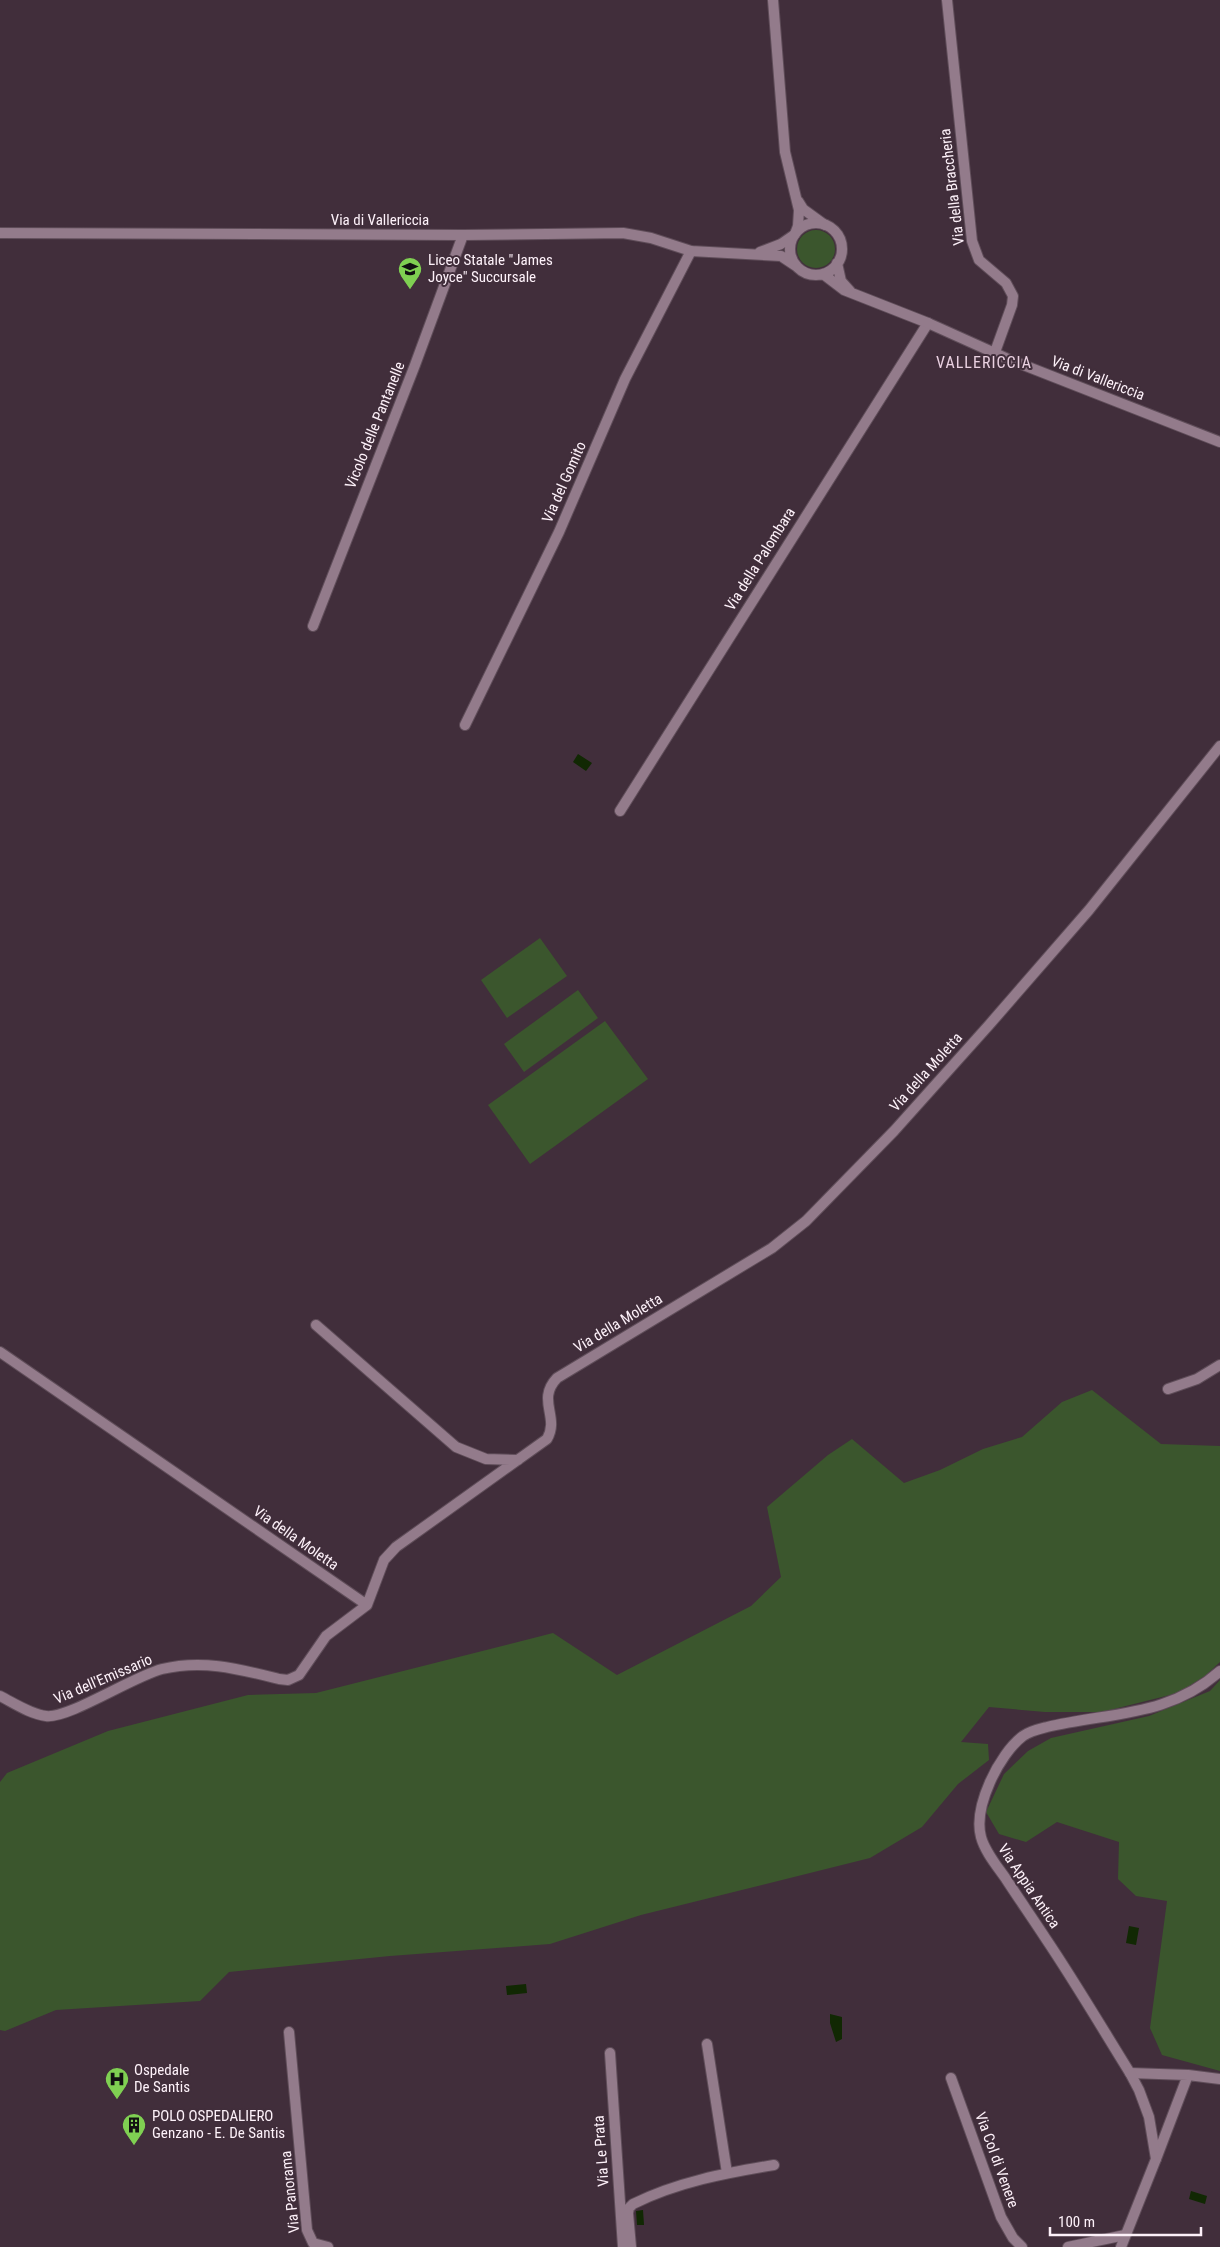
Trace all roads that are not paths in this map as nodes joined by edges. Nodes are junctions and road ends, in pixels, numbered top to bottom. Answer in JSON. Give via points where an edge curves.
{"nodes":[{"id":1,"x":773,"y":0,"type":"edge"},
{"id":2,"x":947,"y":0,"type":"edge"},
{"id":3,"x":797,"y":200,"type":"junction"},
{"id":4,"x":825,"y":225,"type":"junction"},
{"id":5,"x":0,"y":233,"type":"edge"},
{"id":6,"x":794,"y":234,"type":"junction"},
{"id":7,"x":463,"y":235,"type":"junction"},
{"id":8,"x":691,"y":251,"type":"junction"},
{"id":9,"x":757,"y":254,"type":"junction"},
{"id":10,"x":837,"y":263,"type":"junction"},
{"id":11,"x":796,"y":266,"type":"junction"},
{"id":12,"x":823,"y":274,"type":"junction"},
{"id":13,"x":855,"y":295,"type":"junction"},
{"id":14,"x":928,"y":324,"type":"junction"},
{"id":15,"x":995,"y":352,"type":"junction"},
{"id":16,"x":1220,"y":442,"type":"edge"},
{"id":17,"x":312,"y":626,"type":"dead end"},
{"id":18,"x":465,"y":725,"type":"dead end"},
{"id":19,"x":1220,"y":746,"type":"edge"},
{"id":20,"x":620,"y":811,"type":"dead end"},
{"id":21,"x":316,"y":1325,"type":"dead end"},
{"id":22,"x":0,"y":1352,"type":"edge"},
{"id":23,"x":1220,"y":1365,"type":"edge"},
{"id":24,"x":1168,"y":1389,"type":"dead end"},
{"id":25,"x":519,"y":1460,"type":"junction"},
{"id":26,"x":367,"y":1605,"type":"junction"},
{"id":27,"x":1220,"y":1671,"type":"edge"},
{"id":28,"x":0,"y":1696,"type":"edge"},
{"id":29,"x":290,"y":2032,"type":"dead end"},
{"id":30,"x":707,"y":2044,"type":"dead end"},
{"id":31,"x":610,"y":2053,"type":"dead end"},
{"id":32,"x":1130,"y":2073,"type":"junction"},
{"id":33,"x":1188,"y":2075,"type":"junction"},
{"id":34,"x":951,"y":2078,"type":"dead end"},
{"id":35,"x":1220,"y":2079,"type":"edge"},
{"id":36,"x":1156,"y":2159,"type":"junction"},
{"id":37,"x":774,"y":2165,"type":"dead end"},
{"id":38,"x":727,"y":2173,"type":"junction"},
{"id":39,"x":1125,"y":2235,"type":"junction"},
{"id":40,"x":328,"y":2247,"type":"edge"},
{"id":41,"x":623,"y":2247,"type":"edge"},
{"id":42,"x":631,"y":2247,"type":"edge"},
{"id":43,"x":1022,"y":2247,"type":"edge"},
{"id":44,"x":1068,"y":2247,"type":"edge"},
{"id":45,"x":1121,"y":2247,"type":"edge"}],
"edges":[{"from":1,"to":3,"type":"street","via":[[785,152]]},
{"from":2,"to":15,"type":"street","name":"Via della Braccheria","via":[[972,241],[979,260],[1006,283],[1013,296]]},
{"from":3,"to":4,"type":"street","via":[[803,210]]},
{"from":3,"to":6,"type":"street","via":[[799,218]]},
{"from":4,"to":6,"type":"street","name":"Via di Vallericcia","via":[[808,224]]},
{"from":4,"to":10,"type":"street","name":"Via di Vallericcia","via":[[837,234],[841,244]]},
{"from":5,"to":7,"type":"street","name":"Via di Vallericcia"},
{"from":6,"to":9,"type":"street","name":"Via di Vallericcia"},
{"from":6,"to":11,"type":"street","via":[[790,249]]},
{"from":7,"to":8,"type":"street","name":"Via di Vallericcia","via":[[623,233]]},
{"from":7,"to":17,"type":"street","name":"Vicolo delle Pantanelle"},
{"from":8,"to":9,"type":"street","name":"Via di Vallericcia"},
{"from":8,"to":18,"type":"street","name":"Via del Gomito","via":[[625,380],[559,532]]},
{"from":9,"to":11,"type":"street","name":"Via di Vallericcia","via":[[781,256]]},
{"from":10,"to":12,"type":"street"},
{"from":10,"to":13,"type":"street","name":"Via di Vallericcia","via":[[841,281]]},
{"from":11,"to":12,"type":"street","name":"Via di Vallericcia","via":[[809,274]]},
{"from":12,"to":13,"type":"street","name":"Via di Vallericcia","via":[[836,286]]},
{"from":13,"to":14,"type":"street","name":"Via di Vallericcia"},
{"from":14,"to":15,"type":"street","name":"Via di Vallericcia"},
{"from":14,"to":20,"type":"street","name":"Via della Palombara"},
{"from":15,"to":16,"type":"street","name":"Via di Vallericcia"},
{"from":19,"to":25,"type":"street","name":"Via della Moletta","via":[[1089,910],[905,1119],[843,1184],[802,1225],[772,1248],[558,1378],[548,1394],[552,1425],[549,1436]]},
{"from":21,"to":25,"type":"street","via":[[456,1447],[486,1459]]},
{"from":22,"to":26,"type":"street","name":"Via della Moletta"},
{"from":23,"to":24,"type":"street","via":[[1204,1376]]},
{"from":25,"to":26,"type":"street","name":"Via della Moletta","via":[[393,1549],[382,1565]]},
{"from":26,"to":28,"type":"street","name":"Via dell'Emissario","via":[[326,1636],[301,1673],[288,1680],[222,1665],[178,1666],[138,1677],[51,1717]]},
{"from":27,"to":32,"type":"street","name":"Via Appia Antica","via":[[1195,1690],[1162,1706],[1047,1727],[1026,1734],[1002,1760],[982,1803],[980,1830],[988,1853]]},
{"from":29,"to":40,"type":"street","name":"Via Panorama","via":[[307,2230],[313,2243]]},
{"from":30,"to":38,"type":"street"},
{"from":31,"to":41,"type":"street","name":"Via Le Prata"},
{"from":32,"to":33,"type":"street"},
{"from":32,"to":36,"type":"street","name":"Via Appia Antica","via":[[1148,2114]]},
{"from":33,"to":35,"type":"street"},
{"from":33,"to":36,"type":"street"},
{"from":34,"to":43,"type":"street","name":"Via Col di Venere","via":[[1001,2217]]},
{"from":36,"to":39,"type":"street"},
{"from":37,"to":38,"type":"street"},
{"from":38,"to":42,"type":"street","via":[[673,2188],[631,2206],[628,2213]]},
{"from":39,"to":44,"type":"street"},
{"from":39,"to":45,"type":"street"}]}
